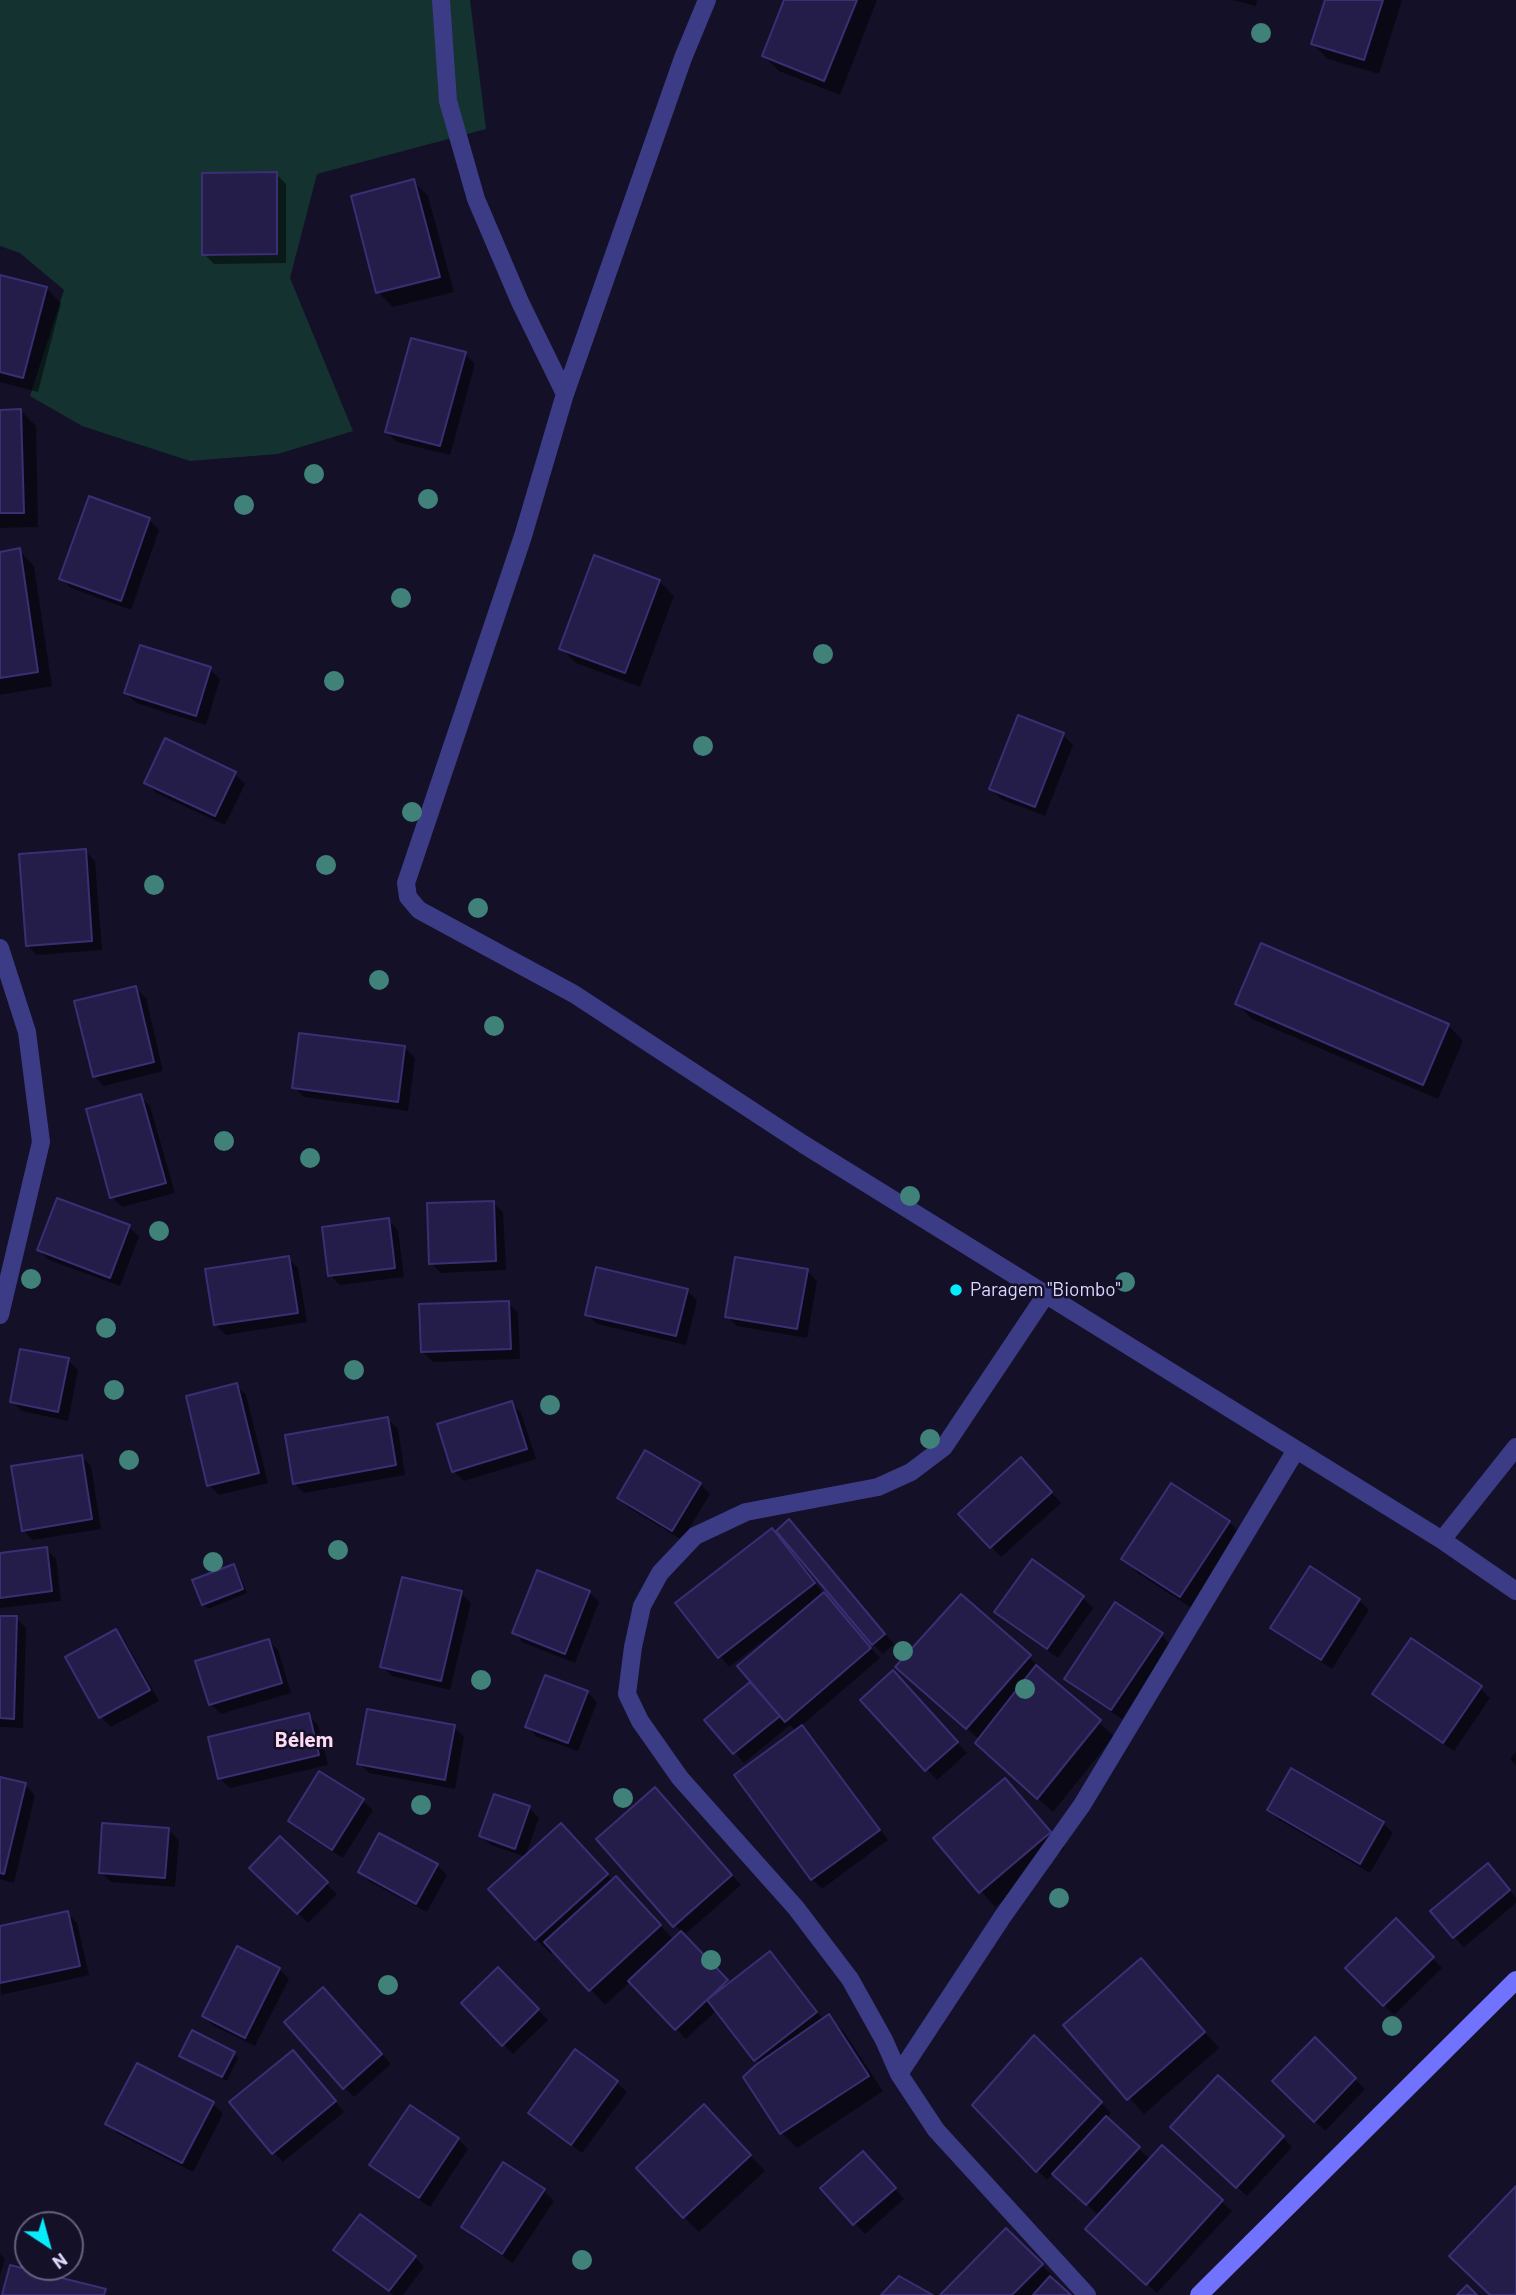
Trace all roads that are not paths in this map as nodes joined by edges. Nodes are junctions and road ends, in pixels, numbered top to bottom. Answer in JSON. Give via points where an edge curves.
{"nodes":[{"id":1,"x":441,"y":0,"type":"edge"},
{"id":2,"x":707,"y":0,"type":"edge"},
{"id":3,"x":565,"y":394,"type":"junction"},
{"id":4,"x":0,"y":948,"type":"edge"},
{"id":5,"x":1047,"y":1293,"type":"junction"},
{"id":6,"x":0,"y":1315,"type":"edge"},
{"id":7,"x":1516,"y":1447,"type":"edge"},
{"id":8,"x":1296,"y":1450,"type":"junction"},
{"id":9,"x":1442,"y":1540,"type":"junction"},
{"id":10,"x":1516,"y":1591,"type":"edge"},
{"id":11,"x":1516,"y":1980,"type":"edge"},
{"id":12,"x":899,"y":2074,"type":"junction"},
{"id":13,"x":1087,"y":2295,"type":"edge"},
{"id":14,"x":1199,"y":2295,"type":"edge"}],
"edges":[{"from":1,"to":3,"type":"street","via":[[448,101],[476,199]]},
{"from":2,"to":3,"type":"street"},
{"from":3,"to":5,"type":"street","via":[[523,536],[406,883],[408,897],[419,910],[574,994],[803,1144]]},
{"from":4,"to":6,"type":"street","via":[[27,1032],[41,1142]]},
{"from":5,"to":8,"type":"street"},
{"from":5,"to":12,"type":"street","via":[[944,1447],[911,1472],[877,1486],[746,1512],[695,1536],[660,1573],[642,1606],[633,1647],[627,1695],[640,1721],[680,1778],[796,1908],[850,1979]]},
{"from":7,"to":9,"type":"street"},
{"from":8,"to":9,"type":"street"},
{"from":8,"to":12,"type":"street","via":[[1082,1805]]},
{"from":9,"to":10,"type":"street"},
{"from":11,"to":14,"type":"main road"},
{"from":12,"to":13,"type":"street","via":[[936,2130]]}]}
